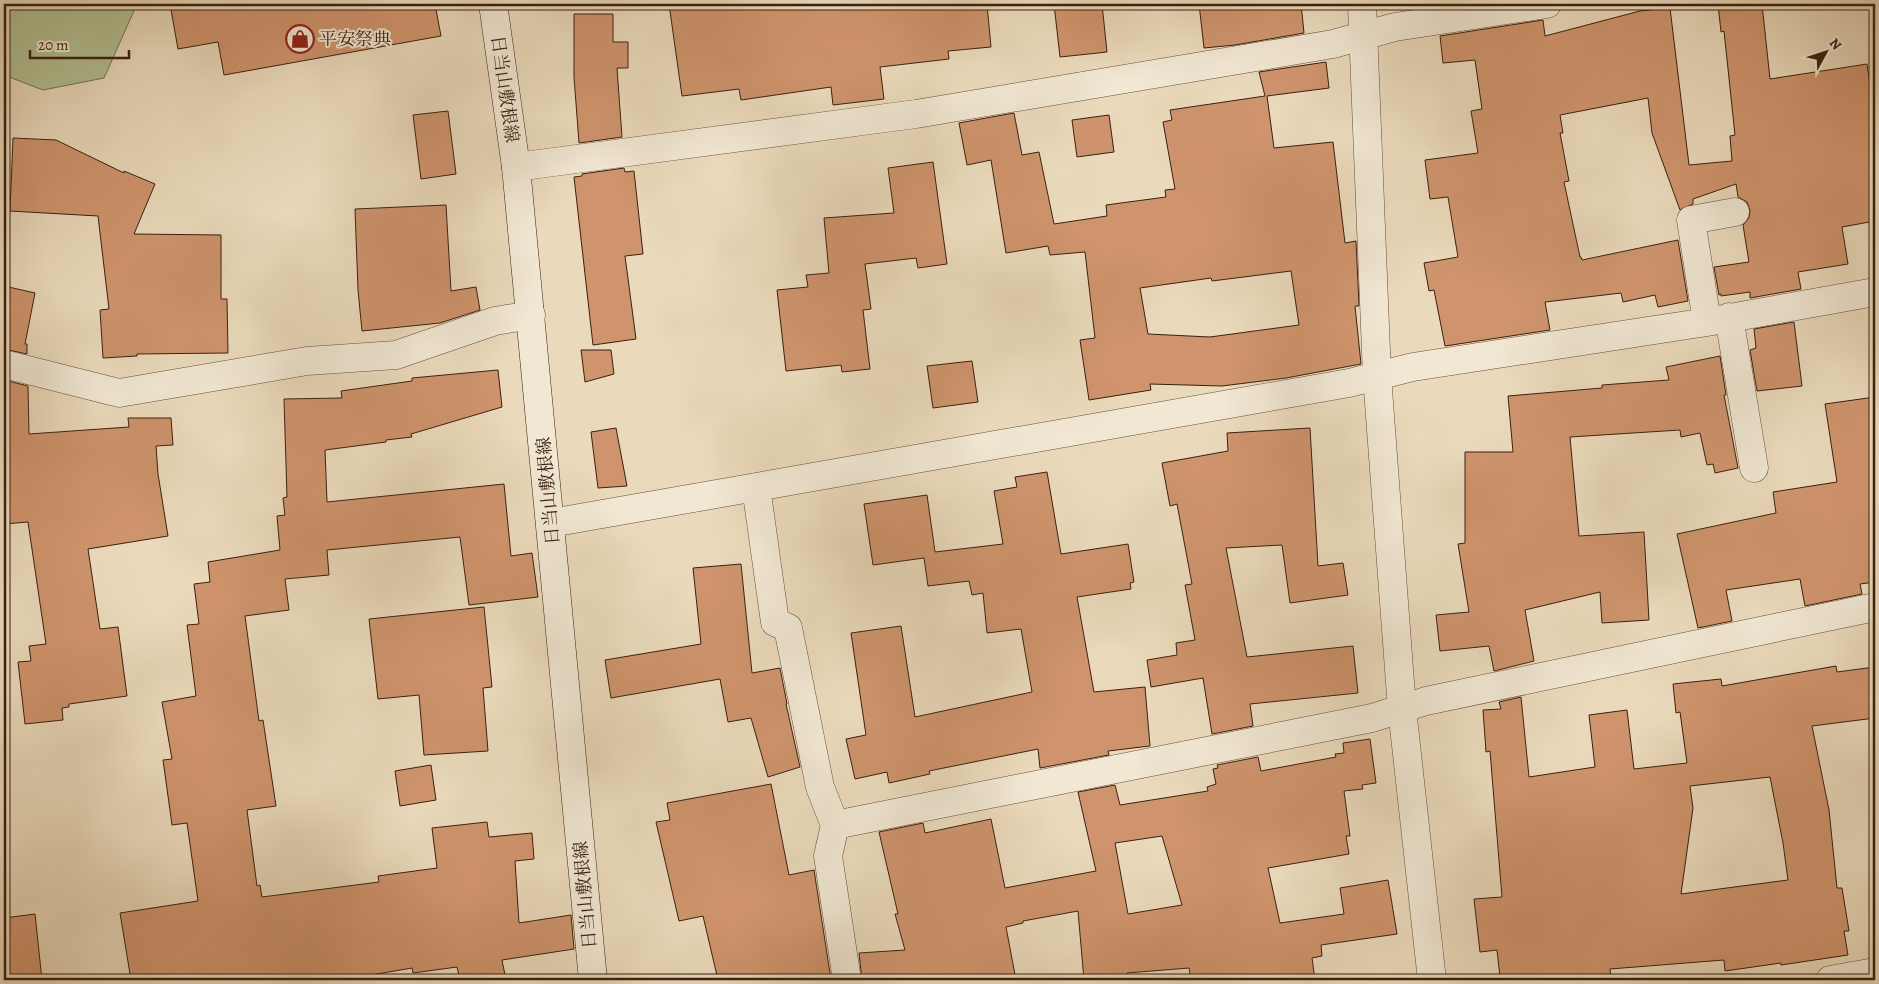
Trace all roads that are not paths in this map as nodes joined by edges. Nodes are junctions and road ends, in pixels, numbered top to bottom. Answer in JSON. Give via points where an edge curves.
{"nodes":[{"id":1,"x":493,"y":4,"type":"edge"},
{"id":2,"x":1362,"y":4,"type":"edge"},
{"id":3,"x":1547,"y":4,"type":"edge"},
{"id":4,"x":1364,"y":36,"type":"junction"},
{"id":5,"x":516,"y":167,"type":"junction"},
{"id":6,"x":1736,"y":212,"type":"dead end"},
{"id":7,"x":1875,"y":292,"type":"edge"},
{"id":8,"x":531,"y":315,"type":"junction"},
{"id":9,"x":1718,"y":320,"type":"junction"},
{"id":10,"x":4,"y":364,"type":"edge"},
{"id":11,"x":1377,"y":376,"type":"junction"},
{"id":12,"x":1754,"y":468,"type":"dead end"},
{"id":13,"x":756,"y":487,"type":"junction"},
{"id":14,"x":551,"y":523,"type":"junction"},
{"id":15,"x":1875,"y":607,"type":"edge"},
{"id":16,"x":1402,"y":709,"type":"junction"},
{"id":17,"x":835,"y":825,"type":"junction"},
{"id":18,"x":1875,"y":972,"type":"edge"},
{"id":19,"x":593,"y":980,"type":"edge"},
{"id":20,"x":846,"y":980,"type":"edge"},
{"id":21,"x":1432,"y":980,"type":"edge"},
{"id":22,"x":1830,"y":980,"type":"edge"}],
"edges":[{"from":1,"to":5,"type":"street","name":"日当山敷根線"},
{"from":2,"to":4,"type":"street"},
{"from":3,"to":4,"type":"street","via":[[1395,27]]},
{"from":4,"to":5,"type":"street","via":[[1333,44],[916,114]]},
{"from":4,"to":11,"type":"street"},
{"from":5,"to":8,"type":"street","name":"日当山敷根線"},
{"from":6,"to":9,"type":"street","via":[[1690,220]]},
{"from":7,"to":9,"type":"street"},
{"from":8,"to":10,"type":"street","via":[[495,320],[396,355],[307,361],[119,393]]},
{"from":8,"to":14,"type":"street","name":"日当山敷根線"},
{"from":9,"to":11,"type":"street","via":[[1413,366]]},
{"from":9,"to":12,"type":"street"},
{"from":11,"to":13,"type":"street"},
{"from":11,"to":16,"type":"street"},
{"from":13,"to":14,"type":"street"},
{"from":13,"to":17,"type":"street","via":[[775,622],[788,628],[820,787]]},
{"from":14,"to":19,"type":"street","name":"日当山敷根線"},
{"from":15,"to":16,"type":"street","via":[[1426,701]]},
{"from":16,"to":17,"type":"street","via":[[1372,718]]},
{"from":16,"to":21,"type":"street"},
{"from":17,"to":20,"type":"street","via":[[828,856]]},
{"from":18,"to":22,"type":"street"}]}
